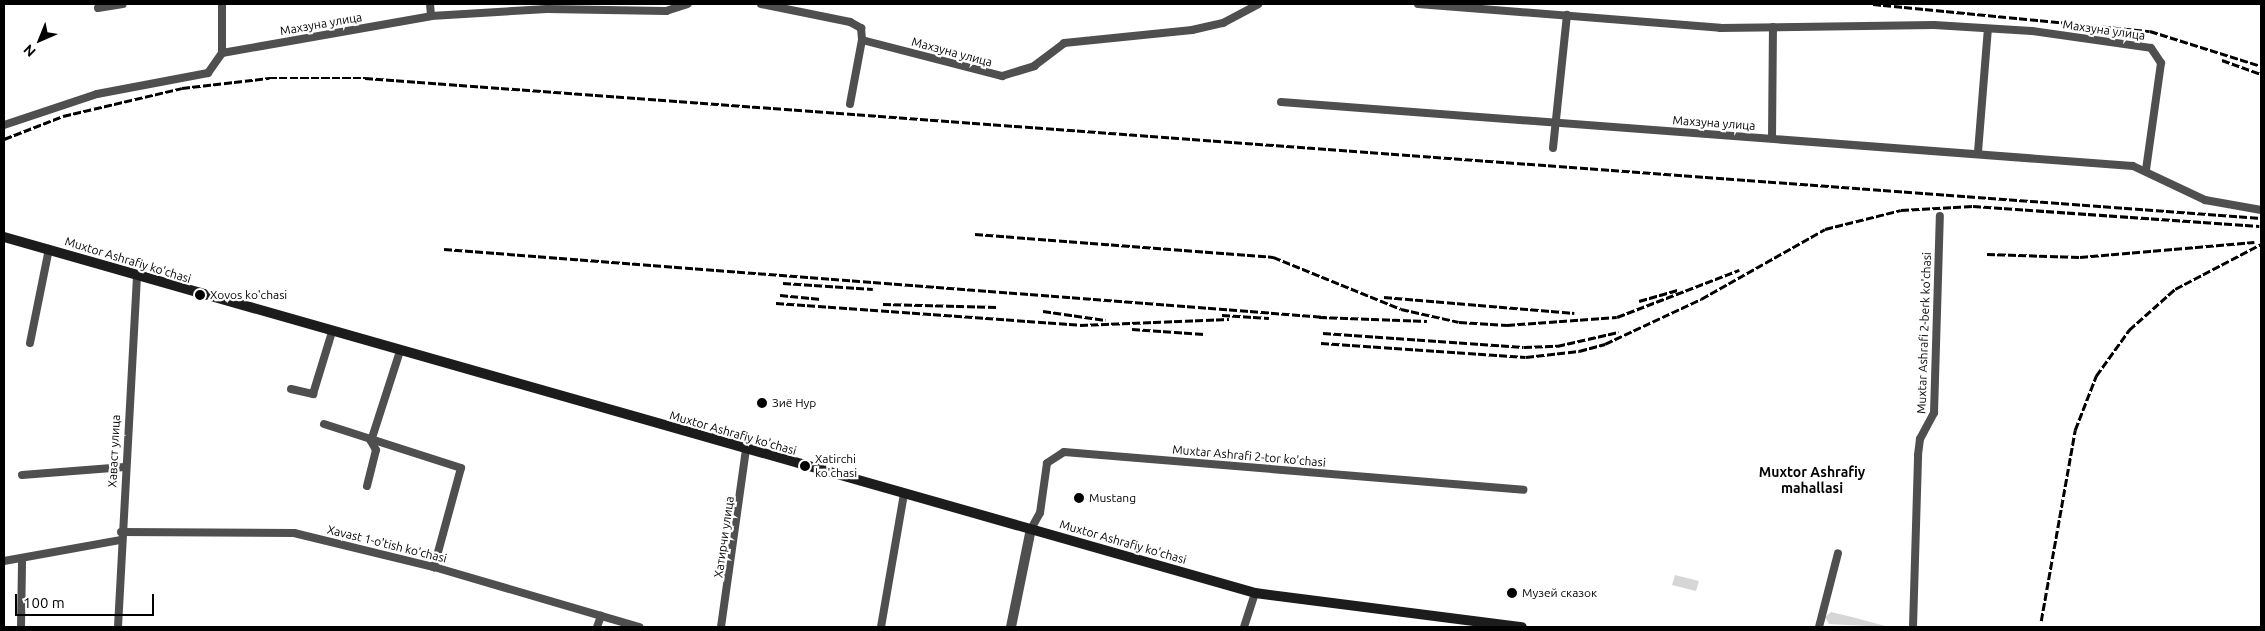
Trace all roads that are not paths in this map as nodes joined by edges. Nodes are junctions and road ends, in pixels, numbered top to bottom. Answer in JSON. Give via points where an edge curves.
{"nodes":[{"id":1,"x":123,"y":4,"type":"edge"},
{"id":2,"x":222,"y":4,"type":"edge"},
{"id":3,"x":430,"y":4,"type":"edge"},
{"id":4,"x":688,"y":4,"type":"edge"},
{"id":5,"x":761,"y":4,"type":"edge"},
{"id":6,"x":1258,"y":4,"type":"edge"},
{"id":7,"x":1418,"y":4,"type":"edge"},
{"id":8,"x":98,"y":8,"type":"dead end"},
{"id":9,"x":1567,"y":15,"type":"junction"},
{"id":10,"x":431,"y":16,"type":"junction"},
{"id":11,"x":1773,"y":27,"type":"junction"},
{"id":12,"x":1988,"y":28,"type":"junction"},
{"id":13,"x":862,"y":40,"type":"junction"},
{"id":14,"x":222,"y":53,"type":"junction"},
{"id":15,"x":1281,"y":102,"type":"dead end"},
{"id":16,"x":850,"y":104,"type":"dead end"},
{"id":17,"x":1557,"y":124,"type":"junction"},
{"id":18,"x":4,"y":125,"type":"edge"},
{"id":19,"x":1772,"y":138,"type":"junction"},
{"id":20,"x":1553,"y":148,"type":"dead end"},
{"id":21,"x":1978,"y":152,"type":"junction"},
{"id":22,"x":2146,"y":170,"type":"junction"},
{"id":23,"x":2261,"y":210,"type":"edge"},
{"id":24,"x":1940,"y":216,"type":"dead end"},
{"id":25,"x":4,"y":237,"type":"edge"},
{"id":26,"x":49,"y":249,"type":"junction"},
{"id":27,"x":137,"y":276,"type":"junction"},
{"id":28,"x":332,"y":332,"type":"junction"},
{"id":29,"x":30,"y":343,"type":"dead end"},
{"id":30,"x":400,"y":351,"type":"junction"},
{"id":31,"x":291,"y":389,"type":"dead end"},
{"id":32,"x":324,"y":424,"type":"dead end"},
{"id":33,"x":371,"y":440,"type":"junction"},
{"id":34,"x":746,"y":450,"type":"junction"},
{"id":35,"x":125,"y":467,"type":"junction"},
{"id":36,"x":22,"y":476,"type":"dead end"},
{"id":37,"x":367,"y":486,"type":"dead end"},
{"id":38,"x":1523,"y":490,"type":"dead end"},
{"id":39,"x":904,"y":494,"type":"junction"},
{"id":40,"x":1031,"y":530,"type":"junction"},
{"id":41,"x":121,"y":536,"type":"junction"},
{"id":42,"x":1838,"y":553,"type":"dead end"},
{"id":43,"x":22,"y":560,"type":"junction"},
{"id":44,"x":4,"y":561,"type":"edge"},
{"id":45,"x":434,"y":567,"type":"junction"},
{"id":46,"x":1255,"y":593,"type":"junction"},
{"id":47,"x":600,"y":616,"type":"junction"},
{"id":48,"x":21,"y":627,"type":"edge"},
{"id":49,"x":118,"y":627,"type":"edge"},
{"id":50,"x":597,"y":627,"type":"edge"},
{"id":51,"x":639,"y":627,"type":"edge"},
{"id":52,"x":720,"y":627,"type":"edge"},
{"id":53,"x":881,"y":627,"type":"edge"},
{"id":54,"x":1011,"y":627,"type":"edge"},
{"id":55,"x":1244,"y":627,"type":"edge"},
{"id":56,"x":1522,"y":627,"type":"edge"},
{"id":57,"x":1820,"y":627,"type":"edge"},
{"id":58,"x":1913,"y":627,"type":"edge"}],
"edges":[{"from":1,"to":8,"type":"street"},
{"from":2,"to":14,"type":"street"},
{"from":3,"to":10,"type":"street"},
{"from":4,"to":10,"type":"street","name":"Махзуна улица","via":[[666,11],[547,10]]},
{"from":5,"to":13,"type":"street","via":[[850,22],[861,28]]},
{"from":6,"to":13,"type":"street","name":"Махзуна улица","via":[[1223,23],[1192,30],[1064,43],[1034,66],[1002,76]]},
{"from":7,"to":9,"type":"street","name":"Махзуна улица"},
{"from":9,"to":11,"type":"street","name":"Махзуна улица","via":[[1720,28]]},
{"from":9,"to":17,"type":"street"},
{"from":10,"to":14,"type":"street","name":"Махзуна улица"},
{"from":11,"to":12,"type":"street","name":"Махзуна улица","via":[[1839,23]]},
{"from":11,"to":19,"type":"street"},
{"from":12,"to":21,"type":"street"},
{"from":12,"to":22,"type":"street","name":"Махзуна улица","via":[[2157,52],[2162,63]]},
{"from":13,"to":16,"type":"street"},
{"from":14,"to":18,"type":"street","via":[[208,73],[97,94]]},
{"from":15,"to":17,"type":"street","name":"Махзуна улица"},
{"from":17,"to":19,"type":"street","name":"Махзуна улица"},
{"from":17,"to":20,"type":"street"},
{"from":19,"to":21,"type":"street","name":"Махзуна улица"},
{"from":21,"to":22,"type":"street","name":"Махзуна улица"},
{"from":22,"to":23,"type":"street","name":"Махзуна улица","via":[[2205,200]]},
{"from":24,"to":58,"type":"street","name":"Muxtar Ashrafi 2-berk ko'chasi","via":[[1934,413],[1920,439],[1918,455]]},
{"from":25,"to":26,"type":"main road","name":"Muxtor Ashrafiy ko'chasi"},
{"from":26,"to":27,"type":"main road","name":"Muxtor Ashrafiy ko'chasi"},
{"from":26,"to":29,"type":"street"},
{"from":27,"to":28,"type":"main road","name":"Muxtor Ashrafiy ko'chasi"},
{"from":27,"to":35,"type":"street","name":"Хаваст улица"},
{"from":28,"to":30,"type":"main road","name":"Muxtor Ashrafiy ko'chasi"},
{"from":28,"to":31,"type":"street","via":[[313,394]]},
{"from":30,"to":33,"type":"street"},
{"from":30,"to":34,"type":"main road","name":"Muxtor Ashrafiy ko'chasi"},
{"from":32,"to":33,"type":"street"},
{"from":33,"to":37,"type":"street","via":[[376,450]]},
{"from":33,"to":45,"type":"street","via":[[461,468]]},
{"from":34,"to":39,"type":"main road","name":"Muxtor Ashrafiy ko'chasi"},
{"from":34,"to":52,"type":"street","name":"Хатирчи улица"},
{"from":35,"to":36,"type":"street"},
{"from":35,"to":41,"type":"street","name":"Хаваст улица"},
{"from":38,"to":40,"type":"street","name":"Muxtar Ashrafi 2-tor ko'chasi","via":[[1064,452],[1047,463],[1040,513]]},
{"from":39,"to":40,"type":"main road","name":"Muxtor Ashrafiy ko'chasi"},
{"from":39,"to":53,"type":"street"},
{"from":40,"to":46,"type":"main road","name":"Muxtor Ashrafiy ko'chasi"},
{"from":40,"to":54,"type":"street"},
{"from":41,"to":43,"type":"street","name":"Xavast 1-o'tish ko'chasi"},
{"from":41,"to":45,"type":"street","name":"Xavast 1-o'tish ko'chasi","via":[[281,531]]},
{"from":41,"to":49,"type":"street","name":"Хаваст улица"},
{"from":42,"to":57,"type":"street"},
{"from":43,"to":44,"type":"street","name":"Xavast 1-o'tish ko'chasi"},
{"from":43,"to":48,"type":"street"},
{"from":45,"to":47,"type":"street","name":"Xavast 1-o'tish ko'chasi"},
{"from":46,"to":55,"type":"street"},
{"from":46,"to":56,"type":"main road","name":"Muxtor Ashrafiy ko'chasi"},
{"from":47,"to":50,"type":"street"},
{"from":47,"to":51,"type":"street","name":"Xavast 1-o'tish ko'chasi"}]}
